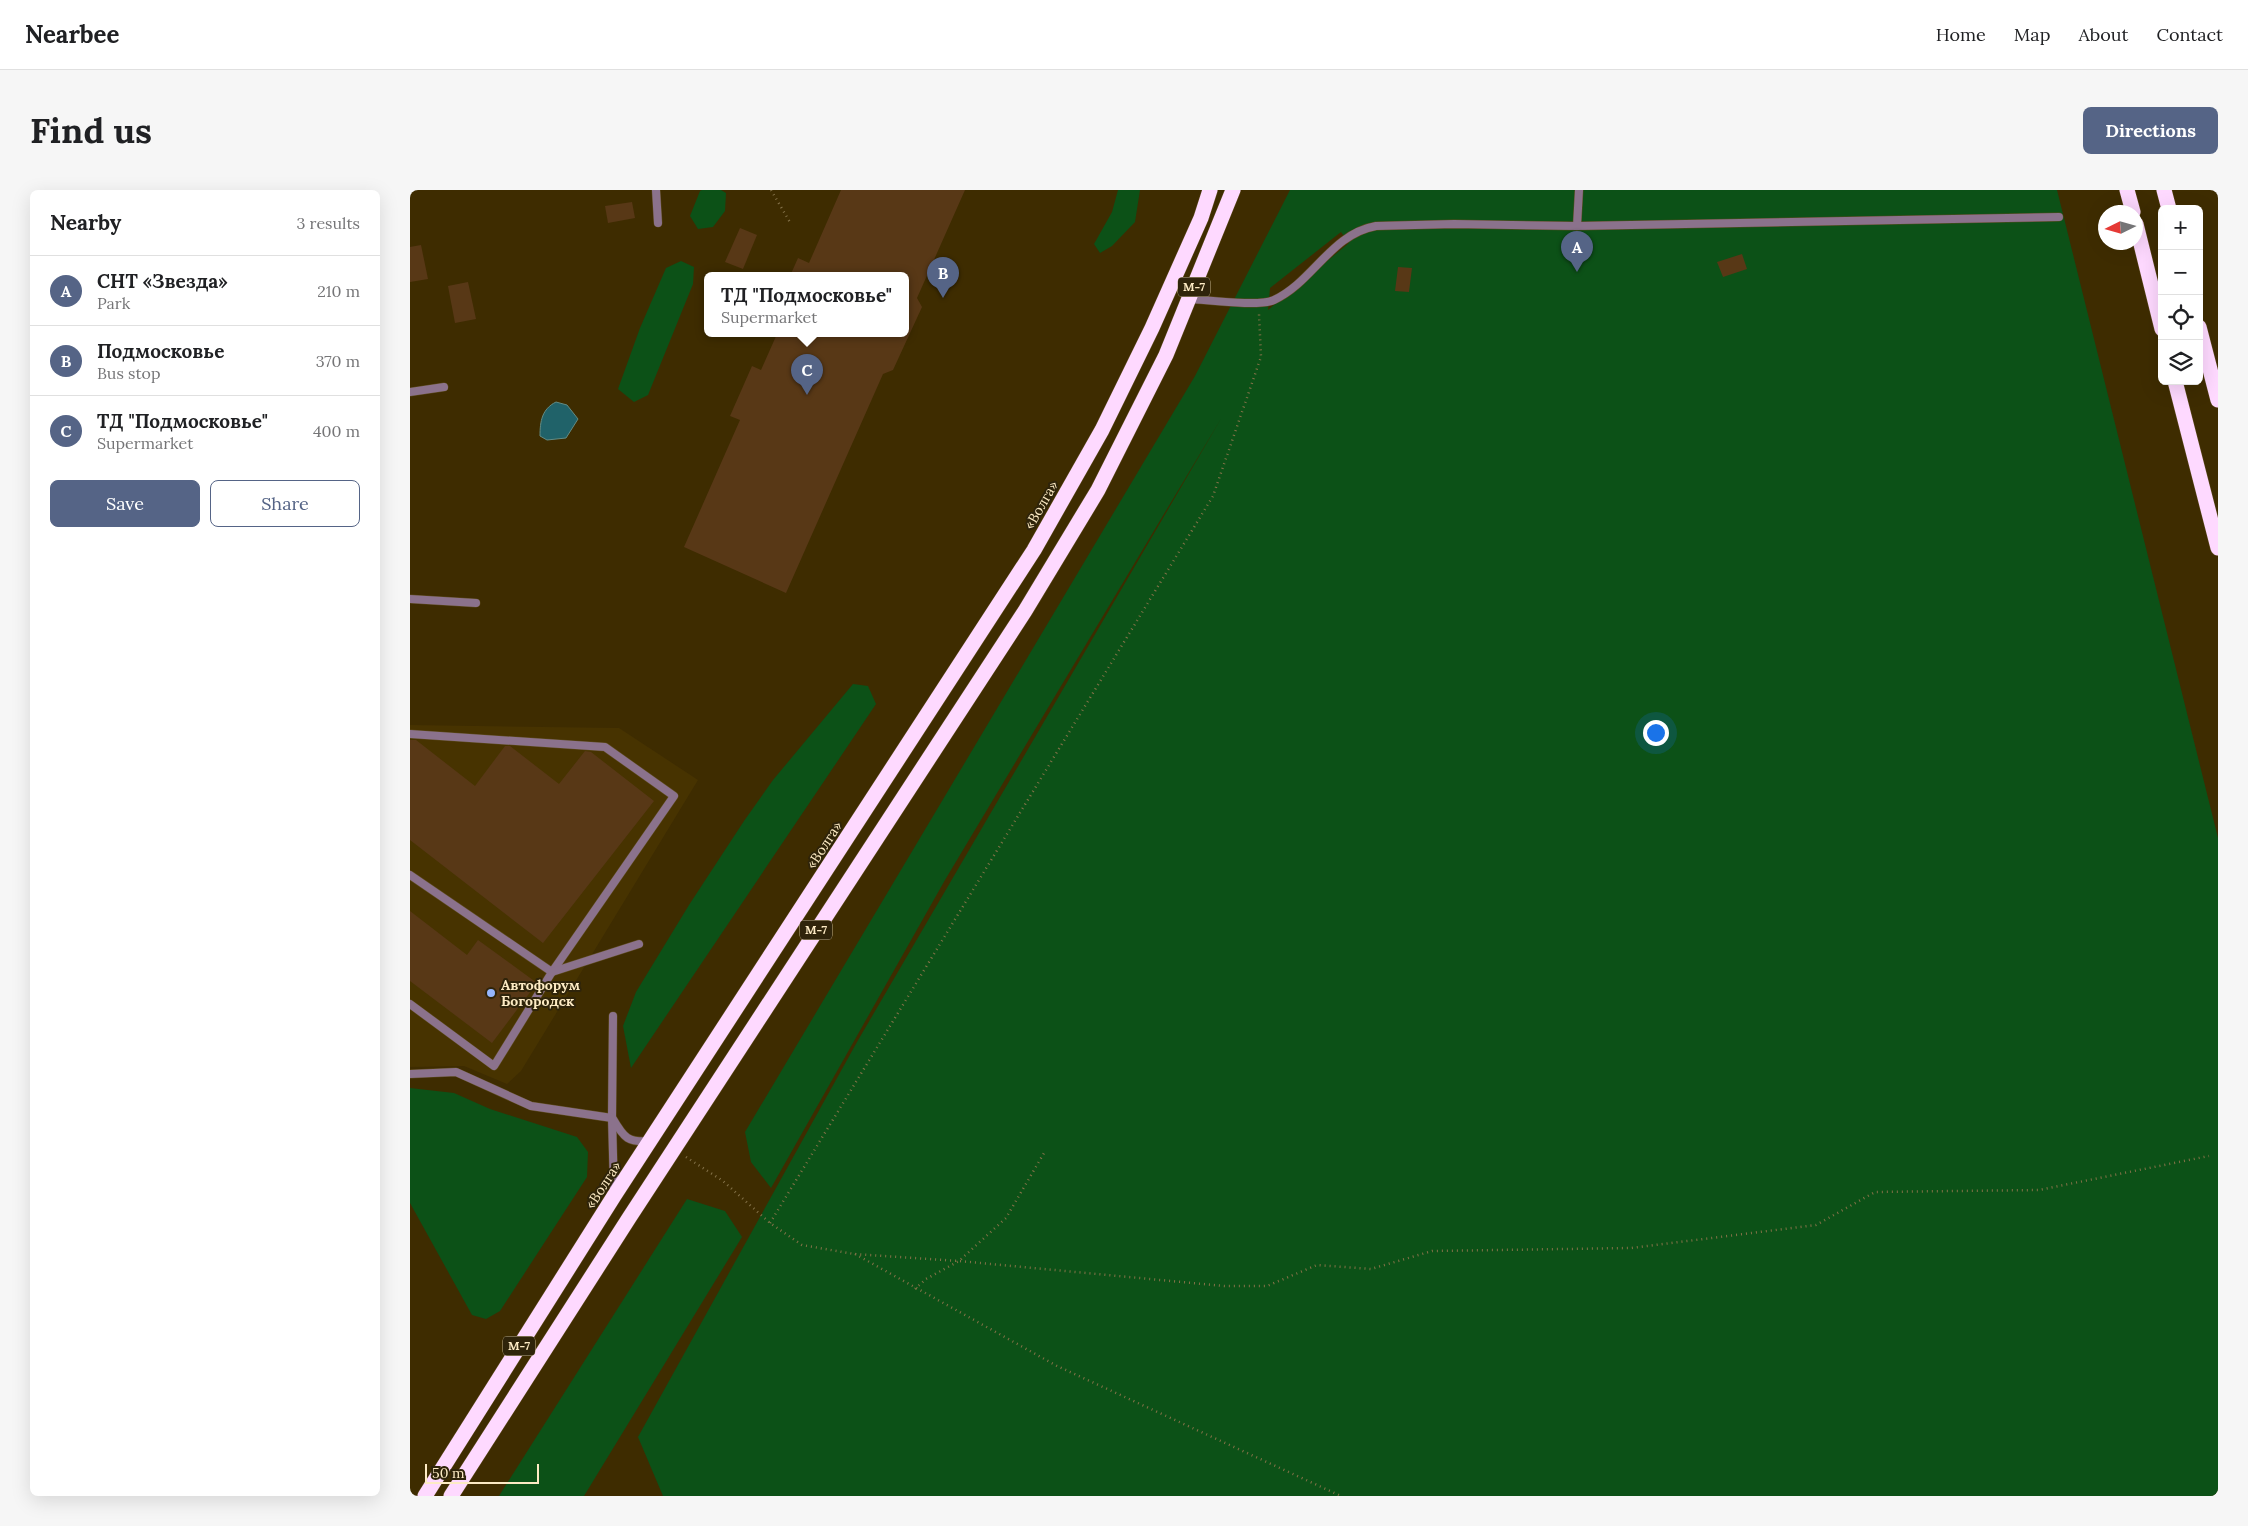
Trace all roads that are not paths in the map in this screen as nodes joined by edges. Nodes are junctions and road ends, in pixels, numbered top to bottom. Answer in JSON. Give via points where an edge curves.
{"nodes":[{"id":1,"x":656,"y":190,"type":"edge"},
{"id":2,"x":1210,"y":190,"type":"edge"},
{"id":3,"x":1233,"y":190,"type":"edge"},
{"id":4,"x":1578,"y":190,"type":"edge"},
{"id":5,"x":2127,"y":190,"type":"edge"},
{"id":6,"x":2164,"y":190,"type":"edge"},
{"id":7,"x":2130,"y":205,"type":"edge"},
{"id":8,"x":2168,"y":205,"type":"edge"},
{"id":9,"x":2059,"y":217,"type":"dead end"},
{"id":10,"x":658,"y":223,"type":"dead end"},
{"id":11,"x":1577,"y":226,"type":"junction"},
{"id":12,"x":2142,"y":250,"type":"edge"},
{"id":13,"x":1190,"y":298,"type":"junction"},
{"id":14,"x":2158,"y":313,"type":"edge"},
{"id":15,"x":2202,"y":340,"type":"edge"},
{"id":16,"x":2176,"y":385,"type":"edge"},
{"id":17,"x":444,"y":387,"type":"dead end"},
{"id":18,"x":410,"y":392,"type":"edge"},
{"id":19,"x":2218,"y":400,"type":"edge"},
{"id":20,"x":2218,"y":548,"type":"edge"},
{"id":21,"x":410,"y":599,"type":"edge"},
{"id":22,"x":476,"y":602,"type":"dead end"},
{"id":23,"x":410,"y":734,"type":"edge"},
{"id":24,"x":410,"y":875,"type":"edge"},
{"id":25,"x":639,"y":944,"type":"dead end"},
{"id":26,"x":552,"y":972,"type":"junction"},
{"id":27,"x":410,"y":1004,"type":"edge"},
{"id":28,"x":613,"y":1016,"type":"dead end"},
{"id":29,"x":410,"y":1074,"type":"edge"},
{"id":30,"x":612,"y":1118,"type":"junction"},
{"id":31,"x":651,"y":1141,"type":"junction"},
{"id":32,"x":614,"y":1196,"type":"junction"},
{"id":33,"x":424,"y":1496,"type":"edge"},
{"id":34,"x":451,"y":1496,"type":"edge"}],
"edges":[{"from":1,"to":10,"type":"lane"},
{"from":2,"to":31,"type":"highway","name":"«Волга»","number":"М-7","via":[[1201,218],[1102,430],[1034,550]]},
{"from":3,"to":13,"type":"highway","number":"М-7"},
{"from":4,"to":11,"type":"lane"},
{"from":5,"to":7,"type":"highway"},
{"from":6,"to":8,"type":"highway"},
{"from":9,"to":11,"type":"lane"},
{"from":11,"to":13,"type":"lane","via":[[1454,224],[1364,228],[1346,238],[1290,290],[1273,300]]},
{"from":12,"to":14,"type":"highway"},
{"from":13,"to":34,"type":"highway","number":"М-7","via":[[1166,356],[1098,490],[1025,611]]},
{"from":15,"to":19,"type":"highway"},
{"from":16,"to":20,"type":"highway"},
{"from":17,"to":18,"type":"lane"},
{"from":21,"to":22,"type":"lane"},
{"from":23,"to":26,"type":"lane","via":[[605,747],[674,796]]},
{"from":24,"to":26,"type":"lane"},
{"from":25,"to":26,"type":"lane"},
{"from":26,"to":27,"type":"lane","via":[[494,1066]]},
{"from":28,"to":30,"type":"lane"},
{"from":29,"to":30,"type":"lane","via":[[456,1072],[531,1106]]},
{"from":30,"to":31,"type":"lane","via":[[627,1139]]},
{"from":30,"to":32,"type":"lane"},
{"from":31,"to":32,"type":"highway","name":"«Волга»","number":"М-7"},
{"from":32,"to":33,"type":"highway","name":"«Волга»","number":"М-7"}]}
